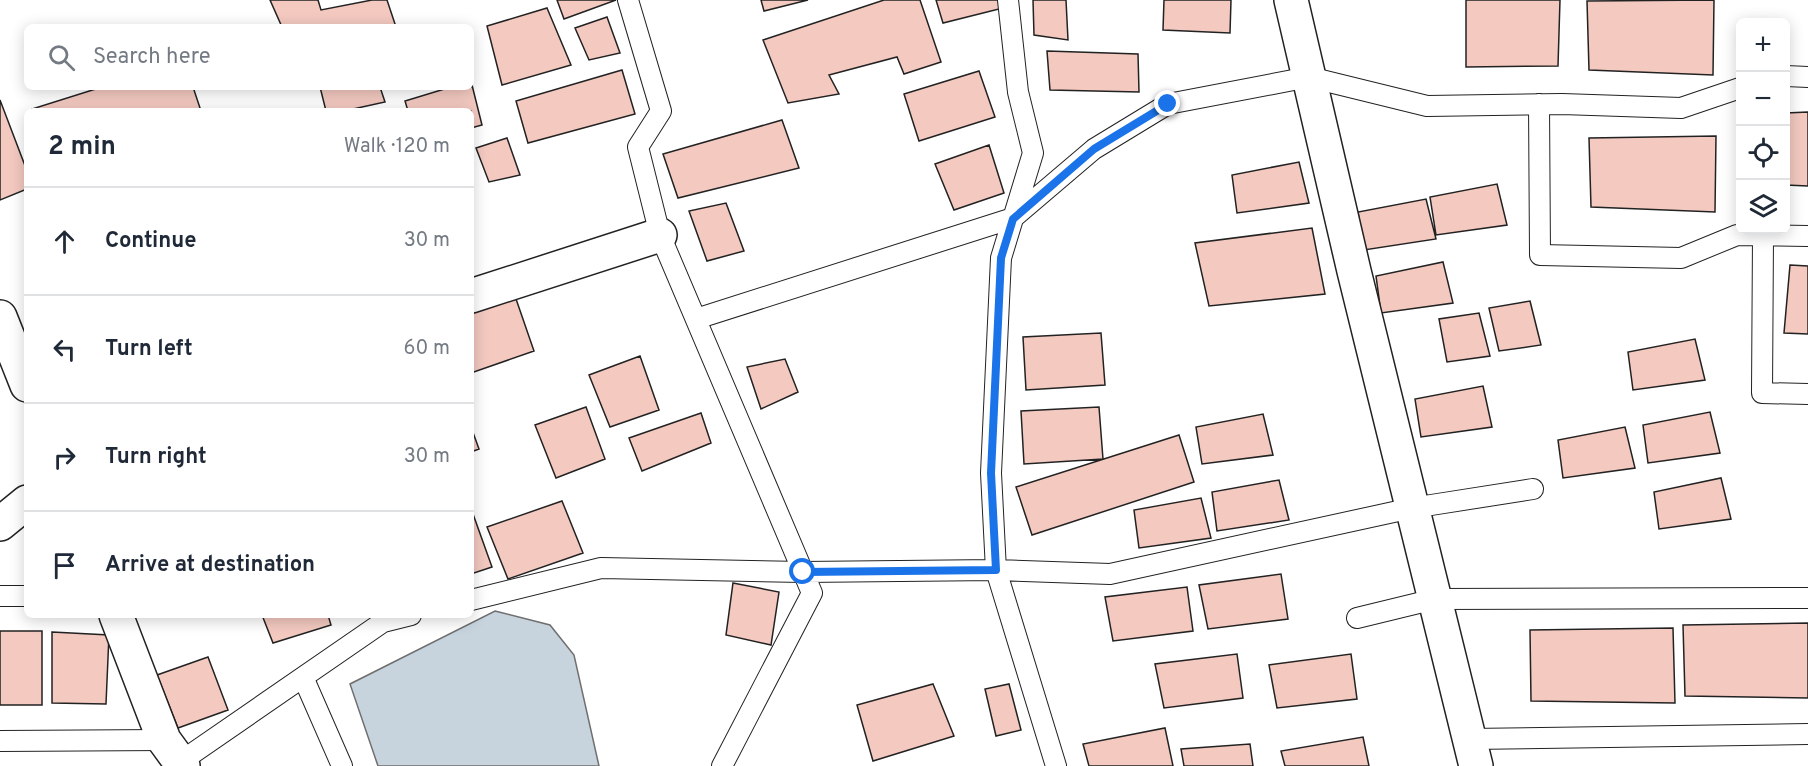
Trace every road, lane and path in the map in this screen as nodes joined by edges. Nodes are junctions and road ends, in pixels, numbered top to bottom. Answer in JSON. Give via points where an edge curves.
{"nodes":[{"id":1,"x":628,"y":0,"type":"edge"},
{"id":2,"x":1008,"y":0,"type":"edge"},
{"id":3,"x":1291,"y":0,"type":"edge"},
{"id":4,"x":1790,"y":76,"type":"edge"},
{"id":5,"x":1309,"y":77,"type":"junction"},
{"id":6,"x":1808,"y":77,"type":"edge"},
{"id":7,"x":1736,"y":89,"type":"edge"},
{"id":8,"x":1539,"y":104,"type":"junction"},
{"id":9,"x":1013,"y":219,"type":"junction"},
{"id":10,"x":660,"y":234,"type":"junction"},
{"id":11,"x":1763,"y":236,"type":"junction"},
{"id":12,"x":1808,"y":236,"type":"edge"},
{"id":13,"x":474,"y":295,"type":"edge"},
{"id":14,"x":0,"y":318,"type":"edge"},
{"id":15,"x":696,"y":320,"type":"junction"},
{"id":16,"x":24,"y":378,"type":"edge"},
{"id":17,"x":1808,"y":394,"type":"edge"},
{"id":18,"x":1533,"y":489,"type":"dead end"},
{"id":19,"x":24,"y":504,"type":"edge"},
{"id":20,"x":1412,"y":508,"type":"junction"},
{"id":21,"x":0,"y":524,"type":"edge"},
{"id":22,"x":996,"y":570,"type":"junction"},
{"id":23,"x":803,"y":572,"type":"junction"},
{"id":24,"x":0,"y":596,"type":"edge"},
{"id":25,"x":24,"y":596,"type":"edge"},
{"id":26,"x":1808,"y":598,"type":"edge"},
{"id":27,"x":474,"y":599,"type":"edge"},
{"id":28,"x":1435,"y":599,"type":"junction"},
{"id":29,"x":117,"y":618,"type":"edge"},
{"id":30,"x":399,"y":618,"type":"edge"},
{"id":31,"x":1357,"y":618,"type":"dead end"},
{"id":32,"x":303,"y":677,"type":"junction"},
{"id":33,"x":1808,"y":734,"type":"edge"},
{"id":34,"x":0,"y":741,"type":"edge"},
{"id":35,"x":1472,"y":753,"type":"edge"},
{"id":36,"x":176,"y":756,"type":"edge"},
{"id":37,"x":342,"y":766,"type":"edge"},
{"id":38,"x":722,"y":766,"type":"edge"},
{"id":39,"x":1056,"y":766,"type":"edge"}],
"edges":[{"from":1,"to":10,"type":"lane","via":[[660,111],[638,147]]},
{"from":2,"to":9,"type":"lane","via":[[1018,92],[1033,153]]},
{"from":3,"to":5,"type":"street"},
{"from":4,"to":6,"type":"lane"},
{"from":5,"to":8,"type":"lane","via":[[1427,106]]},
{"from":5,"to":9,"type":"lane","via":[[1168,104],[1094,149]]},
{"from":5,"to":20,"type":"street"},
{"from":7,"to":8,"type":"lane","via":[[1681,108]]},
{"from":8,"to":11,"type":"lane","via":[[1540,255],[1681,258],[1737,235]]},
{"from":9,"to":15,"type":"lane"},
{"from":9,"to":22,"type":"lane","via":[[1001,258],[991,473]]},
{"from":10,"to":13,"type":"street"},
{"from":10,"to":15,"type":"lane"},
{"from":11,"to":12,"type":"lane"},
{"from":11,"to":17,"type":"lane","via":[[1762,393]]},
{"from":14,"to":16,"type":"street"},
{"from":15,"to":23,"type":"lane"},
{"from":18,"to":20,"type":"lane"},
{"from":19,"to":21,"type":"street"},
{"from":20,"to":22,"type":"lane","via":[[1110,574]]},
{"from":20,"to":28,"type":"street"},
{"from":22,"to":23,"type":"lane"},
{"from":22,"to":39,"type":"lane"},
{"from":23,"to":27,"type":"lane","via":[[601,568]]},
{"from":23,"to":38,"type":"lane","via":[[812,593]]},
{"from":24,"to":25,"type":"lane"},
{"from":26,"to":28,"type":"lane"},
{"from":28,"to":31,"type":"lane"},
{"from":28,"to":35,"type":"street"},
{"from":29,"to":36,"type":"street"},
{"from":30,"to":32,"type":"lane","via":[[383,622]]},
{"from":32,"to":36,"type":"lane"},
{"from":32,"to":37,"type":"lane"},
{"from":33,"to":35,"type":"lane"},
{"from":34,"to":36,"type":"lane"}]}
